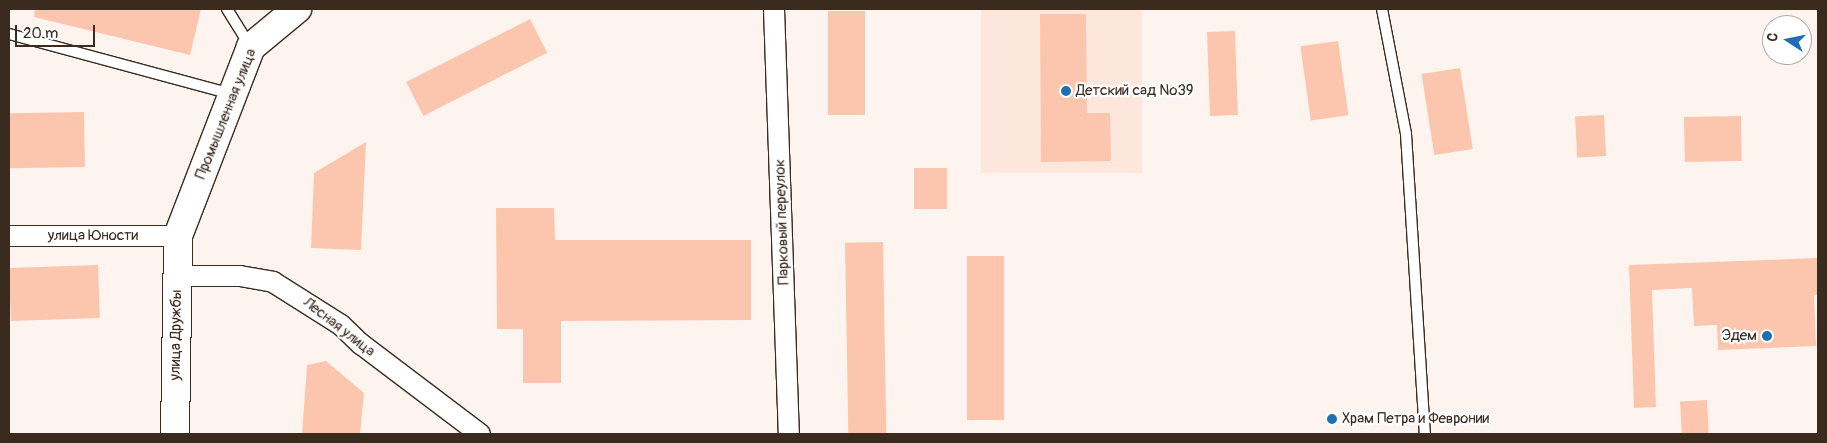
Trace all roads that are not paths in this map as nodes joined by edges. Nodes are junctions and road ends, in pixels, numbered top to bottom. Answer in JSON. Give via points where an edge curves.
{"nodes":[{"id":1,"x":227,"y":9,"type":"edge"},
{"id":2,"x":297,"y":9,"type":"edge"},
{"id":3,"x":774,"y":9,"type":"edge"},
{"id":4,"x":1382,"y":9,"type":"edge"},
{"id":5,"x":9,"y":34,"type":"edge"},
{"id":6,"x":251,"y":46,"type":"junction"},
{"id":7,"x":232,"y":94,"type":"junction"},
{"id":8,"x":9,"y":236,"type":"edge"},
{"id":9,"x":178,"y":236,"type":"junction"},
{"id":10,"x":177,"y":276,"type":"junction"},
{"id":11,"x":175,"y":434,"type":"edge"},
{"id":12,"x":480,"y":434,"type":"edge"},
{"id":13,"x":789,"y":434,"type":"edge"},
{"id":14,"x":1425,"y":434,"type":"edge"}],
"edges":[{"from":1,"to":6,"type":"lane"},
{"from":2,"to":6,"type":"main road","name":"Промышленная улица"},
{"from":3,"to":13,"type":"street","name":"Парковый переулок"},
{"from":4,"to":14,"type":"lane","via":[[1406,134]]},
{"from":5,"to":7,"type":"lane"},
{"from":6,"to":7,"type":"main road","name":"Промышленная улица"},
{"from":7,"to":9,"type":"main road","name":"Промышленная улица"},
{"from":8,"to":9,"type":"street","name":"улица Юности"},
{"from":9,"to":10,"type":"main road","name":"улица Дружбы"},
{"from":10,"to":11,"type":"main road","name":"улица Дружбы"},
{"from":10,"to":12,"type":"street","name":"Лесная улица","via":[[240,276],[273,282],[341,325],[361,344]]}]}
